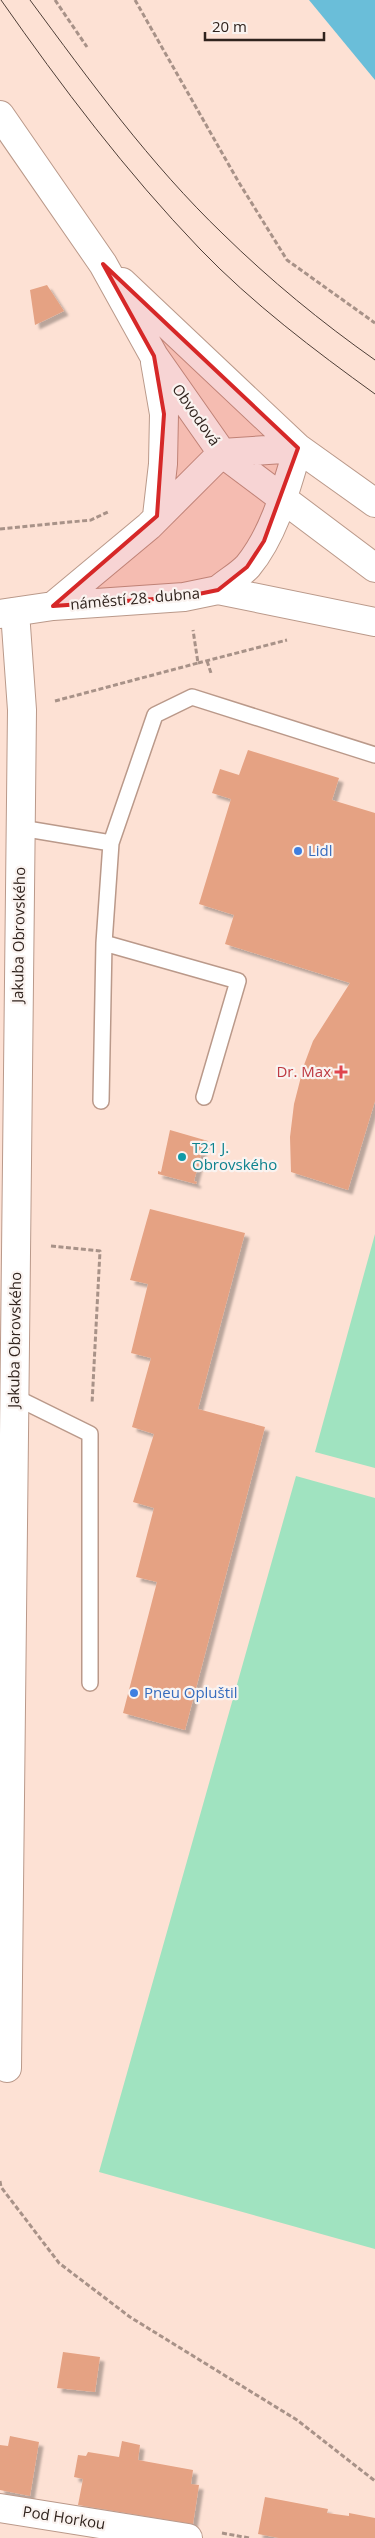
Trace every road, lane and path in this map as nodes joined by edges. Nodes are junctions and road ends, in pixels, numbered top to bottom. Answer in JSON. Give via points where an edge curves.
{"nodes":[{"id":1,"x":55,"y":0,"type":"edge"},
{"id":2,"x":136,"y":0,"type":"edge"},
{"id":3,"x":87,"y":47,"type":"dead end"},
{"id":4,"x":0,"y":115,"type":"edge"},
{"id":5,"x":103,"y":264,"type":"junction"},
{"id":6,"x":375,"y":323,"type":"edge"},
{"id":7,"x":154,"y":356,"type":"junction"},
{"id":8,"x":298,"y":448,"type":"junction"},
{"id":9,"x":222,"y":452,"type":"junction"},
{"id":10,"x":283,"y":498,"type":"junction"},
{"id":11,"x":375,"y":503,"type":"edge"},
{"id":12,"x":114,"y":509,"type":"dead end"},
{"id":13,"x":157,"y":516,"type":"junction"},
{"id":14,"x":0,"y":529,"type":"edge"},
{"id":15,"x":375,"y":568,"type":"edge"},
{"id":16,"x":218,"y":590,"type":"junction"},
{"id":17,"x":53,"y":606,"type":"junction"},
{"id":18,"x":7,"y":613,"type":"edge"},
{"id":19,"x":375,"y":622,"type":"edge"},
{"id":20,"x":193,"y":627,"type":"dead end"},
{"id":21,"x":290,"y":640,"type":"dead end"},
{"id":22,"x":198,"y":663,"type":"junction"},
{"id":23,"x":22,"y":710,"type":"junction"},
{"id":24,"x":375,"y":755,"type":"edge"},
{"id":25,"x":21,"y":828,"type":"junction"},
{"id":26,"x":110,"y":843,"type":"junction"},
{"id":27,"x":104,"y":944,"type":"junction"},
{"id":28,"x":204,"y":1097,"type":"dead end"},
{"id":29,"x":101,"y":1102,"type":"dead end"},
{"id":30,"x":16,"y":1242,"type":"junction"},
{"id":31,"x":14,"y":1397,"type":"junction"},
{"id":32,"x":90,"y":1434,"type":"junction"},
{"id":33,"x":90,"y":1683,"type":"dead end"},
{"id":34,"x":7,"y":2068,"type":"dead end"},
{"id":35,"x":0,"y":2180,"type":"edge"},
{"id":36,"x":375,"y":2481,"type":"edge"},
{"id":37,"x":0,"y":2508,"type":"edge"},
{"id":38,"x":188,"y":2538,"type":"edge"}],
"edges":[{"from":1,"to":3,"type":"path"},
{"from":2,"to":6,"type":"path","via":[[238,181],[287,260]]},
{"from":4,"to":5,"type":"street","name":"Obvodová"},
{"from":5,"to":7,"type":"street","name":"Obvodová"},
{"from":5,"to":8,"type":"street","name":"Obvodová"},
{"from":7,"to":9,"type":"street","name":"Obvodová"},
{"from":7,"to":13,"type":"street","via":[[164,414]]},
{"from":8,"to":9,"type":"street"},
{"from":8,"to":10,"type":"street","name":"náměstí 28. dubna"},
{"from":8,"to":11,"type":"street","name":"Obvodová"},
{"from":9,"to":10,"type":"street","name":"Obvodová"},
{"from":9,"to":13,"type":"street","name":"náměstí 28. dubna"},
{"from":10,"to":15,"type":"street","name":"Obvodová"},
{"from":10,"to":16,"type":"street","name":"náměstí 28. dubna","via":[[264,541],[247,567]]},
{"from":12,"to":14,"type":"path","via":[[91,520]]},
{"from":13,"to":17,"type":"street","name":"náměstí 28. dubna"},
{"from":16,"to":17,"type":"street","name":"náměstí 28. dubna","via":[[184,597]]},
{"from":16,"to":19,"type":"street","name":"náměstí 28. dubna"},
{"from":17,"to":18,"type":"street","name":"náměstí 28. dubna"},
{"from":18,"to":23,"type":"street","name":"Jakuba Obrovského"},
{"from":20,"to":22,"type":"path"},
{"from":21,"to":22,"type":"path"},
{"from":22,"to":23,"type":"path"},
{"from":23,"to":25,"type":"street","name":"Jakuba Obrovského"},
{"from":24,"to":26,"type":"lane","via":[[192,697],[155,715]]},
{"from":25,"to":26,"type":"lane"},
{"from":25,"to":30,"type":"street","name":"Jakuba Obrovského"},
{"from":26,"to":27,"type":"lane"},
{"from":27,"to":28,"type":"lane","via":[[238,981]]},
{"from":27,"to":29,"type":"lane"},
{"from":30,"to":31,"type":"street","name":"Jakuba Obrovského"},
{"from":30,"to":32,"type":"path","via":[[100,1252]]},
{"from":31,"to":32,"type":"lane"},
{"from":31,"to":34,"type":"street","name":"Jakuba Obrovského"},
{"from":32,"to":33,"type":"lane"},
{"from":35,"to":36,"type":"path","via":[[1,2187],[59,2264],[130,2317],[297,2420]]},
{"from":37,"to":38,"type":"street","name":"Pod Horkou"}]}
